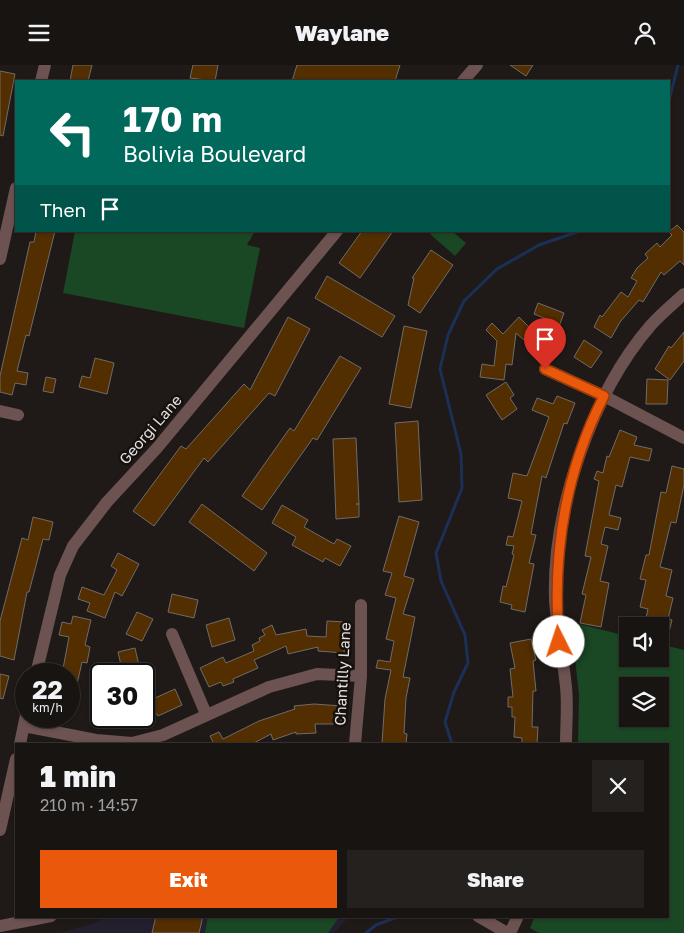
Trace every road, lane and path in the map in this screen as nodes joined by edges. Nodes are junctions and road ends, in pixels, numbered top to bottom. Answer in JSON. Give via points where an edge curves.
{"nodes":[{"id":1,"x":45,"y":65,"type":"edge"},
{"id":2,"x":477,"y":65,"type":"edge"},
{"id":3,"x":41,"y":80,"type":"edge"},
{"id":4,"x":464,"y":80,"type":"edge"},
{"id":5,"x":15,"y":192,"type":"edge"},
{"id":6,"x":336,"y":232,"type":"edge"},
{"id":7,"x":0,"y":259,"type":"edge"},
{"id":8,"x":684,"y":294,"type":"edge"},
{"id":9,"x":545,"y":369,"type":"dead end"},
{"id":10,"x":604,"y":396,"type":"junction"},
{"id":11,"x":0,"y":411,"type":"edge"},
{"id":12,"x":18,"y":415,"type":"dead end"},
{"id":13,"x":684,"y":439,"type":"edge"},
{"id":14,"x":361,"y":605,"type":"dead end"},
{"id":15,"x":172,"y":634,"type":"dead end"},
{"id":16,"x":39,"y":663,"type":"edge"},
{"id":17,"x":361,"y":676,"type":"junction"},
{"id":18,"x":206,"y":714,"type":"junction"},
{"id":19,"x":23,"y":728,"type":"edge"},
{"id":20,"x":53,"y":728,"type":"edge"},
{"id":21,"x":20,"y":743,"type":"edge"},
{"id":22,"x":355,"y":743,"type":"edge"},
{"id":23,"x":566,"y":743,"type":"edge"},
{"id":24,"x":15,"y":763,"type":"edge"},
{"id":25,"x":0,"y":830,"type":"edge"},
{"id":26,"x":40,"y":918,"type":"edge"},
{"id":27,"x":482,"y":918,"type":"edge"},
{"id":28,"x":517,"y":918,"type":"edge"},
{"id":29,"x":0,"y":926,"type":"edge"},
{"id":30,"x":509,"y":933,"type":"edge"}],
"edges":[{"from":1,"to":3,"type":"street"},
{"from":2,"to":4,"type":"street"},
{"from":5,"to":7,"type":"street"},
{"from":6,"to":16,"type":"street","name":"Georgi Lane","via":[[157,447],[106,502],[73,546],[60,575]]},
{"from":8,"to":10,"type":"street","via":[[651,325]]},
{"from":9,"to":10,"type":"street"},
{"from":10,"to":13,"type":"street"},
{"from":10,"to":23,"type":"street","via":[[573,471],[559,543],[555,598],[566,688]]},
{"from":11,"to":12,"type":"street"},
{"from":14,"to":17,"type":"street","name":"Chantilly Lane"},
{"from":15,"to":18,"type":"street"},
{"from":17,"to":18,"type":"street","via":[[317,674],[269,687]]},
{"from":17,"to":22,"type":"street","name":"Chantilly Lane"},
{"from":18,"to":20,"type":"street","via":[[163,735],[132,743],[96,740]]},
{"from":19,"to":21,"type":"street"},
{"from":24,"to":25,"type":"street"},
{"from":26,"to":29,"type":"street"},
{"from":27,"to":30,"type":"street"},
{"from":28,"to":30,"type":"street"}]}
